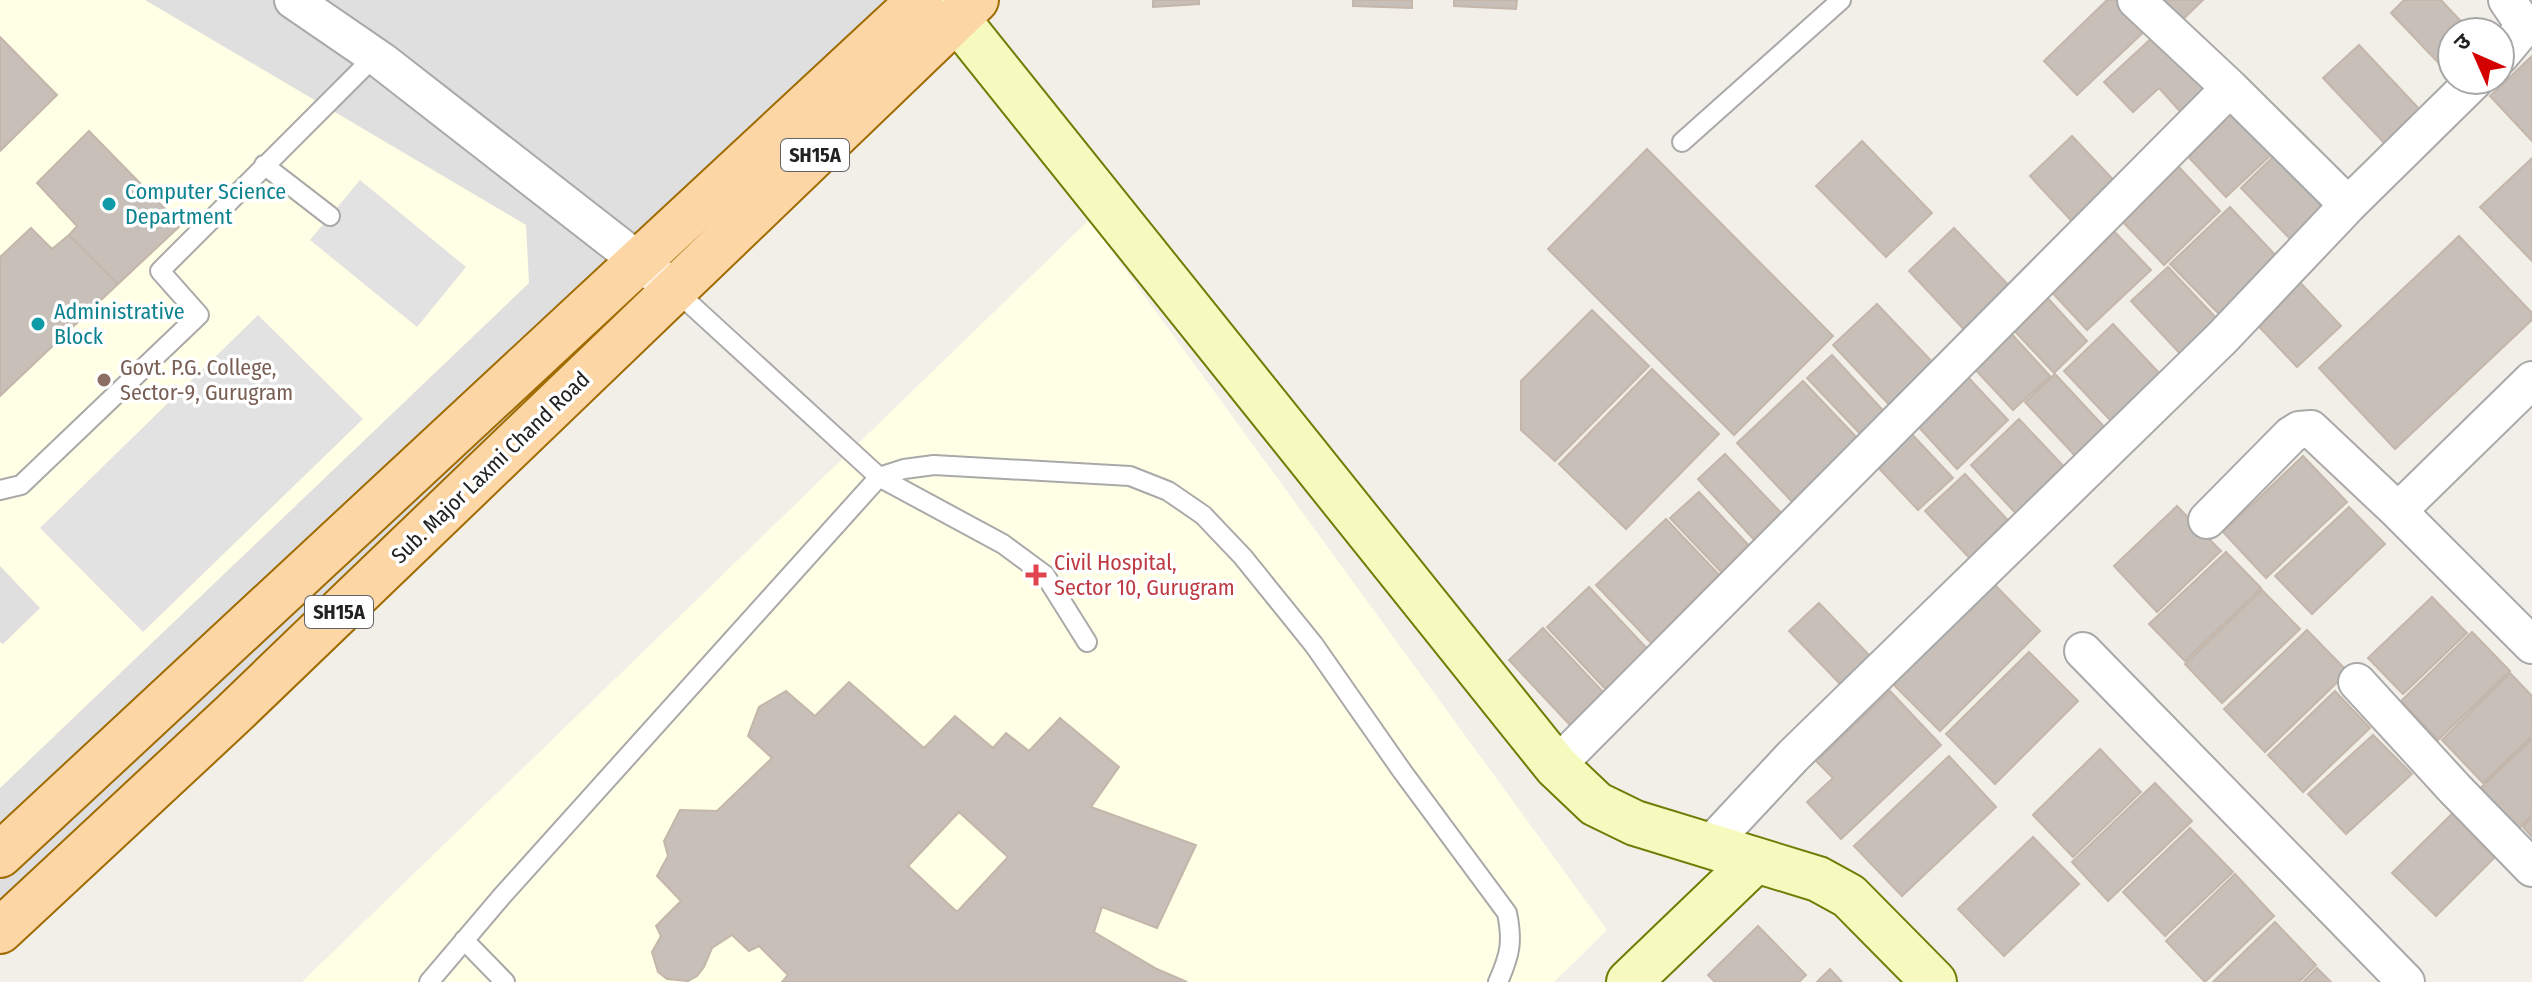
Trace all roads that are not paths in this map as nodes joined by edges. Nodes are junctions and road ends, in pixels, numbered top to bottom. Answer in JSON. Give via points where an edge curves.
{"nodes":[{"id":1,"x":293,"y":0,"type":"edge"},
{"id":2,"x":1841,"y":0,"type":"edge"},
{"id":3,"x":2136,"y":0,"type":"edge"},
{"id":4,"x":2507,"y":0,"type":"edge"},
{"id":5,"x":948,"y":5,"type":"edge"},
{"id":6,"x":2516,"y":37,"type":"edge"},
{"id":7,"x":375,"y":56,"type":"junction"},
{"id":8,"x":2230,"y":88,"type":"junction"},
{"id":9,"x":2459,"y":96,"type":"edge"},
{"id":10,"x":1682,"y":142,"type":"dead end"},
{"id":11,"x":264,"y":165,"type":"junction"},
{"id":12,"x":2348,"y":205,"type":"junction"},
{"id":13,"x":330,"y":216,"type":"dead end"},
{"id":14,"x":640,"y":262,"type":"junction"},
{"id":15,"x":675,"y":290,"type":"junction"},
{"id":16,"x":2532,"y":380,"type":"edge"},
{"id":17,"x":879,"y":477,"type":"junction"},
{"id":18,"x":0,"y":490,"type":"edge"},
{"id":19,"x":2398,"y":511,"type":"junction"},
{"id":20,"x":2207,"y":520,"type":"dead end"},
{"id":21,"x":1087,"y":642,"type":"dead end"},
{"id":22,"x":2532,"y":645,"type":"edge"},
{"id":23,"x":2083,"y":651,"type":"dead end"},
{"id":24,"x":193,"y":675,"type":"junction"},
{"id":25,"x":2357,"y":682,"type":"dead end"},
{"id":26,"x":232,"y":715,"type":"junction"},
{"id":27,"x":1556,"y":766,"type":"junction"},
{"id":28,"x":1708,"y":847,"type":"junction"},
{"id":29,"x":0,"y":855,"type":"edge"},
{"id":30,"x":1756,"y":860,"type":"junction"},
{"id":31,"x":2532,"y":868,"type":"edge"},
{"id":32,"x":0,"y":931,"type":"edge"},
{"id":33,"x":464,"y":940,"type":"junction"},
{"id":34,"x":429,"y":982,"type":"edge"},
{"id":35,"x":505,"y":982,"type":"edge"},
{"id":36,"x":1498,"y":982,"type":"edge"},
{"id":37,"x":1629,"y":982,"type":"edge"},
{"id":38,"x":1934,"y":982,"type":"edge"},
{"id":39,"x":2406,"y":982,"type":"edge"}],
"edges":[{"from":1,"to":7,"type":"street"},
{"from":2,"to":10,"type":"lane"},
{"from":3,"to":8,"type":"street"},
{"from":4,"to":6,"type":"street","via":[[2522,22]]},
{"from":5,"to":14,"type":"main road","name":"Sub. Major Laxmi Chand Road","number":"SH15A"},
{"from":5,"to":15,"type":"main road","name":"Sub. Major Laxmi Chand Road","number":"SH15A"},
{"from":5,"to":27,"type":"street"},
{"from":7,"to":11,"type":"lane"},
{"from":7,"to":14,"type":"street"},
{"from":8,"to":12,"type":"street"},
{"from":8,"to":27,"type":"street"},
{"from":9,"to":12,"type":"street"},
{"from":11,"to":13,"type":"lane"},
{"from":11,"to":18,"type":"lane","via":[[160,271],[199,315],[21,485]]},
{"from":12,"to":28,"type":"street","via":[[2222,338],[1793,756]]},
{"from":14,"to":15,"type":"street"},
{"from":14,"to":24,"type":"main road","name":"Sub. Major Laxmi Chand Road","number":"SH15A"},
{"from":15,"to":17,"type":"lane"},
{"from":15,"to":26,"type":"main road","name":"Sub. Major Laxmi Chand Road","number":"SH15A"},
{"from":16,"to":19,"type":"street"},
{"from":17,"to":21,"type":"lane","via":[[1003,544],[1045,575]]},
{"from":17,"to":33,"type":"lane"},
{"from":17,"to":36,"type":"lane","via":[[934,465],[1130,476],[1168,491],[1203,515],[1314,645],[1507,913],[1510,956]]},
{"from":19,"to":20,"type":"street","via":[[2311,429],[2291,435]]},
{"from":19,"to":22,"type":"street"},
{"from":23,"to":39,"type":"street"},
{"from":24,"to":26,"type":"main road"},
{"from":24,"to":29,"type":"main road","name":"Sub. Major Laxmi Chand Road","number":"SH15A"},
{"from":25,"to":31,"type":"street"},
{"from":26,"to":32,"type":"main road","name":"Sub. Major Laxmi Chand Road","number":"SH15A"},
{"from":27,"to":28,"type":"street","via":[[1596,804]]},
{"from":28,"to":30,"type":"street"},
{"from":30,"to":37,"type":"street"},
{"from":30,"to":38,"type":"street","via":[[1818,879],[1849,896]]},
{"from":33,"to":34,"type":"lane"},
{"from":33,"to":35,"type":"lane"}]}
